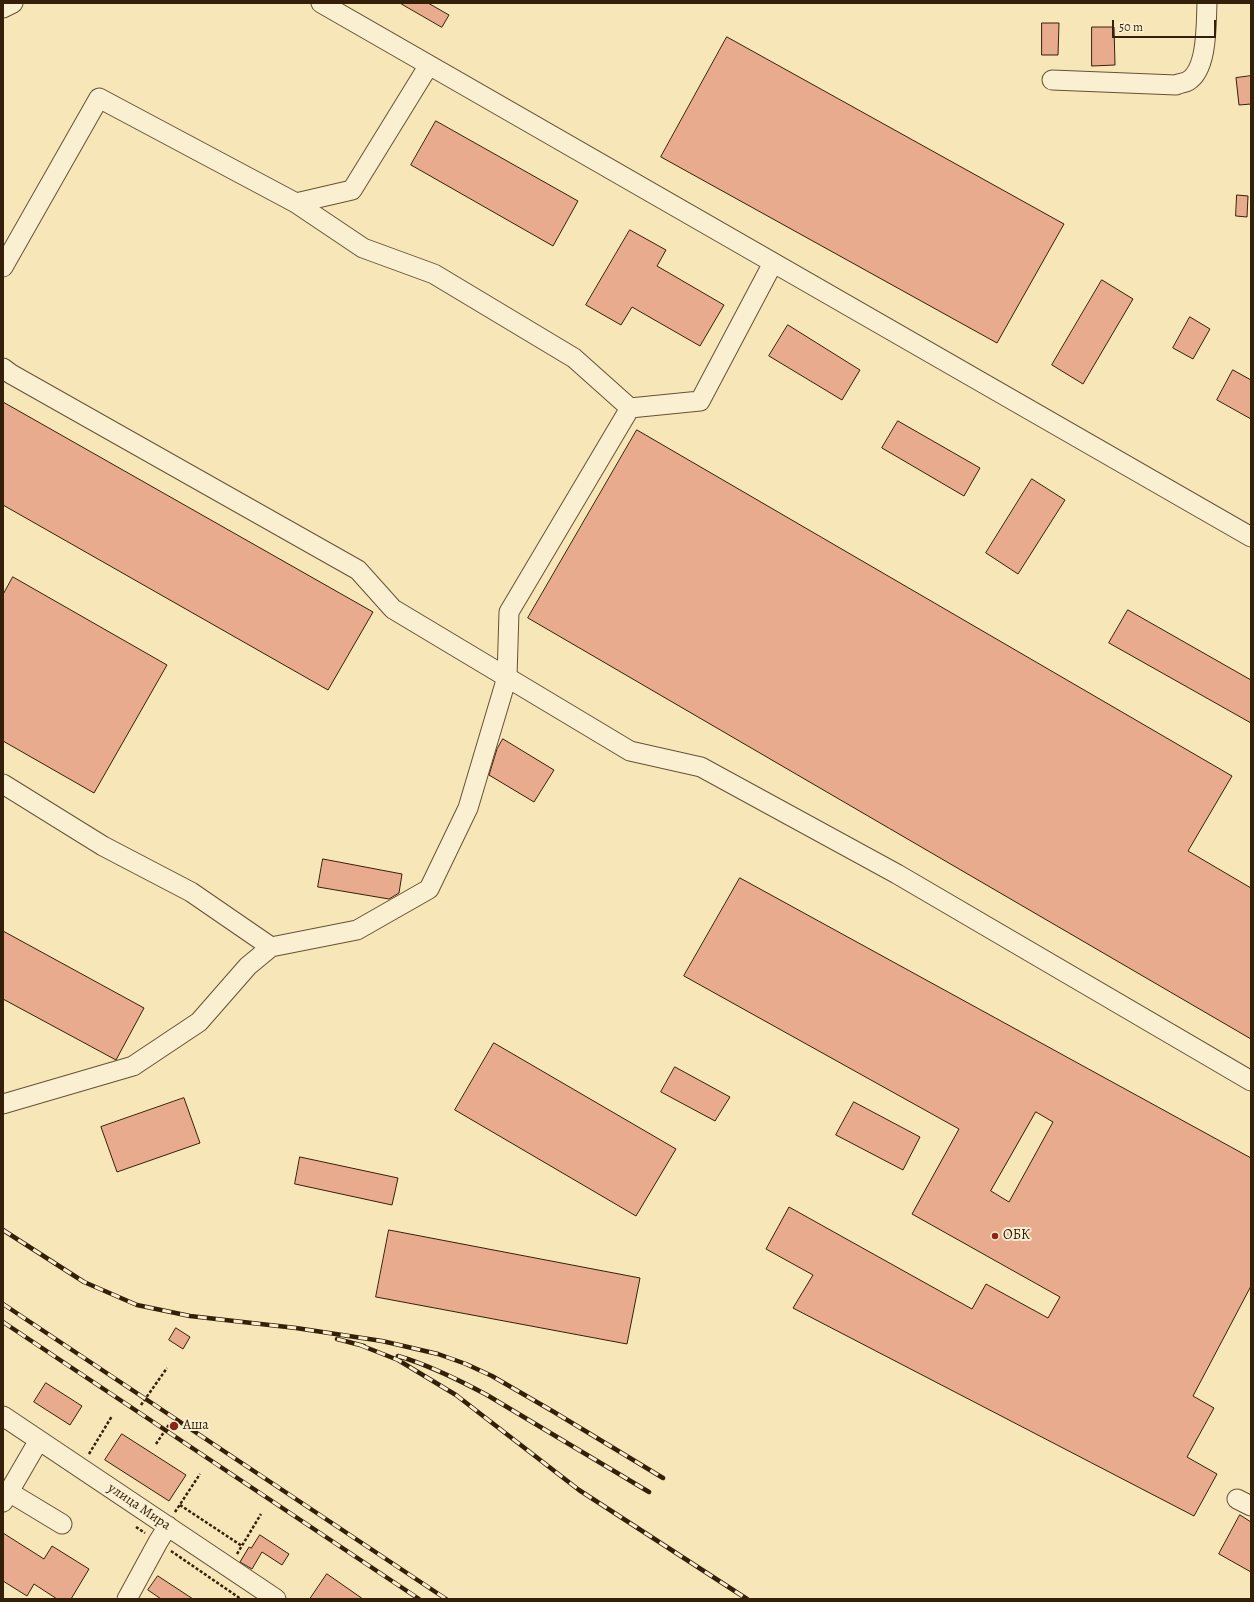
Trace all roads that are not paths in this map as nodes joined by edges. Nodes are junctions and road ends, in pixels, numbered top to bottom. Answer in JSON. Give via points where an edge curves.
{"nodes":[{"id":1,"x":13,"y":3,"type":"edge"},
{"id":2,"x":320,"y":3,"type":"edge"},
{"id":3,"x":1207,"y":3,"type":"edge"},
{"id":4,"x":3,"y":8,"type":"edge"},
{"id":5,"x":429,"y":65,"type":"junction"},
{"id":6,"x":1052,"y":80,"type":"dead end"},
{"id":7,"x":296,"y":203,"type":"junction"},
{"id":8,"x":773,"y":263,"type":"junction"},
{"id":9,"x":3,"y":267,"type":"edge"},
{"id":10,"x":3,"y":368,"type":"edge"},
{"id":11,"x":630,"y":408,"type":"junction"},
{"id":12,"x":1251,"y":537,"type":"edge"},
{"id":13,"x":507,"y":677,"type":"junction"},
{"id":14,"x":3,"y":784,"type":"edge"},
{"id":15,"x":271,"y":947,"type":"junction"},
{"id":16,"x":1251,"y":1081,"type":"edge"},
{"id":17,"x":3,"y":1104,"type":"edge"},
{"id":18,"x":3,"y":1416,"type":"edge"},
{"id":19,"x":39,"y":1440,"type":"junction"},
{"id":20,"x":5,"y":1496,"type":"edge"},
{"id":21,"x":171,"y":1520,"type":"junction"},
{"id":22,"x":62,"y":1524,"type":"dead end"},
{"id":23,"x":127,"y":1599,"type":"edge"},
{"id":24,"x":276,"y":1599,"type":"edge"}],
"edges":[{"from":1,"to":4,"type":"street"},
{"from":2,"to":5,"type":"street"},
{"from":3,"to":6,"type":"street","via":[[1204,52],[1196,73],[1188,81],[1176,85]]},
{"from":5,"to":7,"type":"street","via":[[352,190]]},
{"from":5,"to":8,"type":"street"},
{"from":7,"to":9,"type":"street","via":[[99,98]]},
{"from":7,"to":11,"type":"street","via":[[363,248],[434,274],[574,358]]},
{"from":8,"to":11,"type":"street","via":[[700,401]]},
{"from":8,"to":12,"type":"street"},
{"from":10,"to":13,"type":"street","via":[[358,570],[393,610]]},
{"from":11,"to":13,"type":"street","via":[[509,612]]},
{"from":13,"to":15,"type":"street","via":[[468,808],[429,889],[357,930]]},
{"from":13,"to":16,"type":"street","via":[[630,751],[701,767],[897,874]]},
{"from":14,"to":15,"type":"street","via":[[103,846],[191,892]]},
{"from":15,"to":17,"type":"street","via":[[248,966],[199,1022],[133,1066]]},
{"from":18,"to":19,"type":"street","name":"улица Мира"},
{"from":19,"to":20,"type":"street"},
{"from":19,"to":21,"type":"street","name":"улица Мира"},
{"from":20,"to":22,"type":"street"},
{"from":21,"to":23,"type":"street"},
{"from":21,"to":24,"type":"street","name":"улица Мира","via":[[250,1582]]}]}
